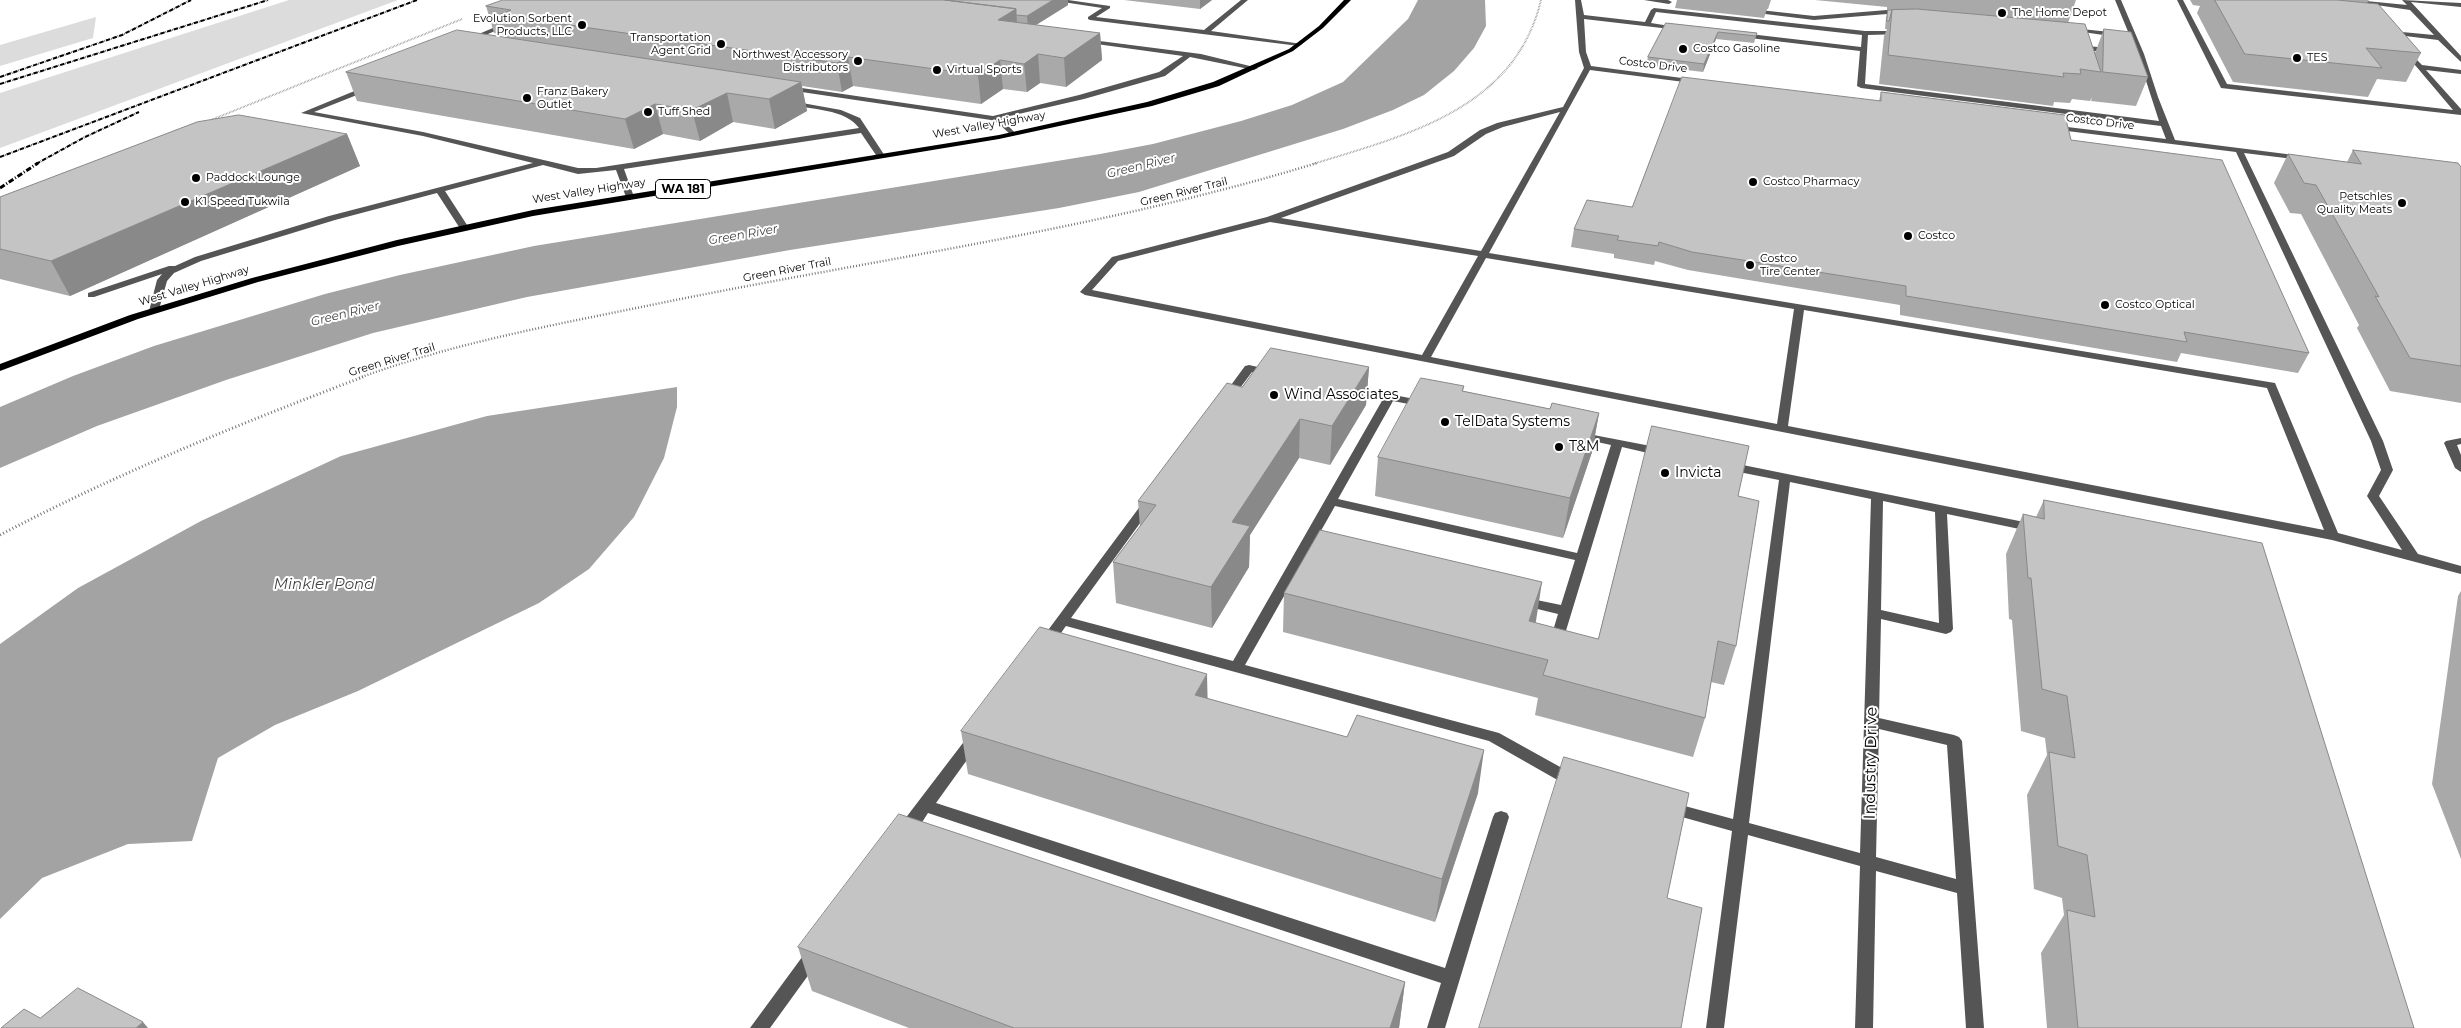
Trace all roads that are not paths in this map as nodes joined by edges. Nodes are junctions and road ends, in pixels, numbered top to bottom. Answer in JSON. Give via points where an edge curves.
{"nodes":[{"id":1,"x":1053,"y":0,"type":"edge"},
{"id":2,"x":1245,"y":0,"type":"edge"},
{"id":3,"x":1348,"y":0,"type":"edge"},
{"id":4,"x":1578,"y":0,"type":"edge"},
{"id":5,"x":1647,"y":0,"type":"edge"},
{"id":6,"x":2118,"y":0,"type":"edge"},
{"id":7,"x":2180,"y":0,"type":"edge"},
{"id":8,"x":2405,"y":0,"type":"edge"},
{"id":9,"x":2364,"y":2,"type":"edge"},
{"id":10,"x":1676,"y":3,"type":"dead end"},
{"id":11,"x":2461,"y":6,"type":"edge"},
{"id":12,"x":2184,"y":8,"type":"junction"},
{"id":13,"x":2413,"y":8,"type":"junction"},
{"id":14,"x":2194,"y":9,"type":"dead end"},
{"id":15,"x":2371,"y":10,"type":"edge"},
{"id":16,"x":1745,"y":11,"type":"dead end"},
{"id":17,"x":1910,"y":14,"type":"edge"},
{"id":18,"x":1582,"y":17,"type":"junction"},
{"id":19,"x":514,"y":21,"type":"edge"},
{"id":20,"x":1647,"y":24,"type":"junction"},
{"id":21,"x":1686,"y":29,"type":"edge"},
{"id":22,"x":2066,"y":30,"type":"edge"},
{"id":23,"x":1909,"y":32,"type":"edge"},
{"id":24,"x":1205,"y":33,"type":"junction"},
{"id":25,"x":1865,"y":33,"type":"junction"},
{"id":26,"x":1736,"y":34,"type":"edge"},
{"id":27,"x":2134,"y":37,"type":"junction"},
{"id":28,"x":2441,"y":38,"type":"junction"},
{"id":29,"x":1071,"y":39,"type":"edge"},
{"id":30,"x":2397,"y":40,"type":"edge"},
{"id":31,"x":1299,"y":44,"type":"junction"},
{"id":32,"x":485,"y":45,"type":"edge"},
{"id":33,"x":2067,"y":46,"type":"edge"},
{"id":34,"x":2403,"y":47,"type":"edge"},
{"id":35,"x":1864,"y":49,"type":"junction"},
{"id":36,"x":2451,"y":50,"type":"junction"},
{"id":37,"x":2461,"y":51,"type":"edge"},
{"id":38,"x":2141,"y":54,"type":"junction"},
{"id":39,"x":1188,"y":55,"type":"junction"},
{"id":40,"x":2461,"y":60,"type":"edge"},
{"id":41,"x":1254,"y":68,"type":"junction"},
{"id":42,"x":1588,"y":68,"type":"junction"},
{"id":43,"x":2421,"y":68,"type":"junction"},
{"id":44,"x":2461,"y":72,"type":"edge"},
{"id":45,"x":378,"y":83,"type":"edge"},
{"id":46,"x":1705,"y":83,"type":"edge"},
{"id":47,"x":778,"y":87,"type":"edge"},
{"id":48,"x":783,"y":102,"type":"edge"},
{"id":49,"x":1566,"y":108,"type":"junction"},
{"id":50,"x":2460,"y":113,"type":"edge"},
{"id":51,"x":993,"y":118,"type":"junction"},
{"id":52,"x":2166,"y":124,"type":"junction"},
{"id":53,"x":2046,"y":127,"type":"edge"},
{"id":54,"x":864,"y":130,"type":"junction"},
{"id":55,"x":1012,"y":134,"type":"junction"},
{"id":56,"x":2172,"y":143,"type":"junction"},
{"id":57,"x":2239,"y":151,"type":"junction"},
{"id":58,"x":881,"y":156,"type":"junction"},
{"id":59,"x":2307,"y":158,"type":"edge"},
{"id":60,"x":543,"y":162,"type":"junction"},
{"id":61,"x":619,"y":168,"type":"junction"},
{"id":62,"x":440,"y":190,"type":"junction"},
{"id":63,"x":630,"y":197,"type":"junction"},
{"id":64,"x":1270,"y":219,"type":"junction"},
{"id":65,"x":464,"y":228,"type":"junction"},
{"id":66,"x":1484,"y":254,"type":"junction"},
{"id":67,"x":198,"y":259,"type":"junction"},
{"id":68,"x":91,"y":295,"type":"dead end"},
{"id":69,"x":1799,"y":306,"type":"junction"},
{"id":70,"x":154,"y":311,"type":"junction"},
{"id":71,"x":1425,"y":359,"type":"junction"},
{"id":72,"x":0,"y":368,"type":"edge"},
{"id":73,"x":1286,"y":376,"type":"edge"},
{"id":74,"x":1334,"y":386,"type":"edge"},
{"id":75,"x":1390,"y":397,"type":"junction"},
{"id":76,"x":1437,"y":406,"type":"edge"},
{"id":77,"x":1220,"y":408,"type":"edge"},
{"id":78,"x":1782,"y":429,"type":"junction"},
{"id":79,"x":1560,"y":432,"type":"edge"},
{"id":80,"x":2461,"y":441,"type":"edge"},
{"id":81,"x":1617,"y":443,"type":"junction"},
{"id":82,"x":1673,"y":454,"type":"edge"},
{"id":83,"x":1710,"y":462,"type":"edge"},
{"id":84,"x":2461,"y":468,"type":"edge"},
{"id":85,"x":1785,"y":477,"type":"junction"},
{"id":86,"x":1156,"y":494,"type":"edge"},
{"id":87,"x":1877,"y":497,"type":"junction"},
{"id":88,"x":1332,"y":501,"type":"junction"},
{"id":89,"x":1941,"y":510,"type":"junction"},
{"id":90,"x":2048,"y":531,"type":"edge"},
{"id":91,"x":2333,"y":536,"type":"junction"},
{"id":92,"x":2413,"y":557,"type":"junction"},
{"id":93,"x":1582,"y":558,"type":"junction"},
{"id":94,"x":2461,"y":570,"type":"edge"},
{"id":95,"x":1508,"y":598,"type":"edge"},
{"id":96,"x":1566,"y":612,"type":"junction"},
{"id":97,"x":1874,"y":613,"type":"junction"},
{"id":98,"x":1062,"y":620,"type":"junction"},
{"id":99,"x":1552,"y":655,"type":"edge"},
{"id":100,"x":1034,"y":658,"type":"edge"},
{"id":101,"x":1237,"y":667,"type":"junction"},
{"id":102,"x":1872,"y":722,"type":"junction"},
{"id":103,"x":982,"y":728,"type":"edge"},
{"id":104,"x":1589,"y":786,"type":"edge"},
{"id":105,"x":1655,"y":804,"type":"edge"},
{"id":106,"x":924,"y":805,"type":"junction"},
{"id":107,"x":1501,"y":817,"type":"dead end"},
{"id":108,"x":1740,"y":828,"type":"junction"},
{"id":109,"x":895,"y":845,"type":"edge"},
{"id":110,"x":1868,"y":863,"type":"junction"},
{"id":111,"x":1965,"y":888,"type":"junction"},
{"id":112,"x":824,"y":940,"type":"edge"},
{"id":113,"x":1452,"y":978,"type":"junction"},
{"id":114,"x":759,"y":1028,"type":"edge"},
{"id":115,"x":1436,"y":1028,"type":"edge"},
{"id":116,"x":1715,"y":1028,"type":"edge"},
{"id":117,"x":1864,"y":1028,"type":"edge"},
{"id":118,"x":1975,"y":1028,"type":"edge"}],
"edges":[{"from":1,"to":24,"type":"street","via":[[1108,7],[1090,18]]},
{"from":2,"to":24,"type":"street"},
{"from":3,"to":31,"type":"main road","name":"West Valley Highway","number":"WA 181"},
{"from":4,"to":18,"type":"street"},
{"from":5,"to":10,"type":"street"},
{"from":6,"to":27,"type":"street"},
{"from":7,"to":12,"type":"street"},
{"from":8,"to":11,"type":"street"},
{"from":8,"to":13,"type":"street"},
{"from":9,"to":13,"type":"street"},
{"from":9,"to":15,"type":"street"},
{"from":12,"to":14,"type":"street"},
{"from":12,"to":50,"type":"street","via":[[2224,86]]},
{"from":13,"to":28,"type":"street"},
{"from":16,"to":17,"type":"street","via":[[1814,18],[1887,12]]},
{"from":18,"to":20,"type":"street"},
{"from":18,"to":42,"type":"street","via":[[1581,57]]},
{"from":19,"to":32,"type":"street","via":[[470,39]]},
{"from":20,"to":21,"type":"street"},
{"from":20,"to":25,"type":"street","via":[[1654,10]]},
{"from":22,"to":27,"type":"street"},
{"from":23,"to":25,"type":"street"},
{"from":24,"to":31,"type":"street"},
{"from":25,"to":35,"type":"street"},
{"from":26,"to":35,"type":"street"},
{"from":27,"to":38,"type":"street"},
{"from":28,"to":30,"type":"street","via":[[2389,31]]},
{"from":28,"to":36,"type":"street"},
{"from":29,"to":39,"type":"street"},
{"from":31,"to":41,"type":"main road","name":"West Valley Highway","number":"WA 181"},
{"from":33,"to":38,"type":"street"},
{"from":34,"to":43,"type":"street"},
{"from":35,"to":52,"type":"street","via":[[1861,86]]},
{"from":36,"to":37,"type":"street"},
{"from":36,"to":40,"type":"street"},
{"from":38,"to":52,"type":"street","via":[[2154,98]]},
{"from":39,"to":41,"type":"street"},
{"from":39,"to":51,"type":"street","via":[[1162,74]]},
{"from":41,"to":55,"type":"main road","name":"West Valley Highway","number":"WA 181","via":[[1216,84],[1149,104]]},
{"from":42,"to":46,"type":"street","name":"Costco Drive"},
{"from":42,"to":49,"type":"street"},
{"from":43,"to":44,"type":"street"},
{"from":43,"to":50,"type":"street"},
{"from":45,"to":60,"type":"street","via":[[305,113],[423,134]]},
{"from":47,"to":51,"type":"street"},
{"from":48,"to":54,"type":"street","via":[[838,112],[857,120]]},
{"from":49,"to":64,"type":"street","via":[[1500,125],[1483,132],[1451,154]]},
{"from":49,"to":66,"type":"street"},
{"from":51,"to":55,"type":"street","via":[[1001,121]]},
{"from":52,"to":56,"type":"street"},
{"from":53,"to":56,"type":"street","name":"Costco Drive"},
{"from":54,"to":58,"type":"street"},
{"from":54,"to":61,"type":"street"},
{"from":55,"to":58,"type":"main road","name":"West Valley Highway","number":"WA 181"},
{"from":56,"to":57,"type":"street","name":"Costco Drive"},
{"from":57,"to":59,"type":"street","name":"Costco Drive"},
{"from":57,"to":92,"type":"street","via":[[2377,441],[2387,470],[2373,496]]},
{"from":58,"to":63,"type":"main road","name":"West Valley Highway","number":"WA 181"},
{"from":60,"to":61,"type":"street","via":[[578,171]]},
{"from":60,"to":62,"type":"street"},
{"from":61,"to":63,"type":"street"},
{"from":62,"to":65,"type":"street"},
{"from":62,"to":67,"type":"street","via":[[314,223]]},
{"from":63,"to":65,"type":"main road","name":"West Valley Highway","number":"WA 181"},
{"from":64,"to":66,"type":"street"},
{"from":64,"to":71,"type":"street","via":[[1115,259],[1085,292]]},
{"from":65,"to":70,"type":"main road","name":"West Valley Highway","number":"WA 181","via":[[255,280]]},
{"from":66,"to":69,"type":"street"},
{"from":66,"to":71,"type":"street"},
{"from":67,"to":68,"type":"street"},
{"from":67,"to":70,"type":"street","via":[[171,271],[162,280]]},
{"from":69,"to":78,"type":"street"},
{"from":69,"to":91,"type":"street","via":[[2271,385]]},
{"from":70,"to":72,"type":"main road","name":"West Valley Highway","number":"WA 181"},
{"from":71,"to":78,"type":"street"},
{"from":73,"to":77,"type":"street","via":[[1249,368]]},
{"from":74,"to":75,"type":"street"},
{"from":75,"to":76,"type":"street"},
{"from":75,"to":88,"type":"street"},
{"from":78,"to":91,"type":"street"},
{"from":79,"to":81,"type":"street"},
{"from":80,"to":84,"type":"street","via":[[2450,443]]},
{"from":81,"to":82,"type":"street"},
{"from":81,"to":93,"type":"street"},
{"from":83,"to":85,"type":"street"},
{"from":85,"to":87,"type":"street"},
{"from":85,"to":108,"type":"street"},
{"from":86,"to":98,"type":"street"},
{"from":87,"to":89,"type":"street"},
{"from":87,"to":97,"type":"street","name":"Industry Drive"},
{"from":88,"to":93,"type":"street"},
{"from":88,"to":101,"type":"street","via":[[1309,550]]},
{"from":89,"to":90,"type":"street"},
{"from":89,"to":97,"type":"street","via":[[1946,629]]},
{"from":91,"to":92,"type":"street"},
{"from":92,"to":94,"type":"street"},
{"from":93,"to":96,"type":"street"},
{"from":95,"to":96,"type":"street"},
{"from":96,"to":99,"type":"street"},
{"from":97,"to":102,"type":"street","name":"Industry Drive"},
{"from":98,"to":100,"type":"street"},
{"from":98,"to":101,"type":"street"},
{"from":101,"to":104,"type":"street","via":[[1494,738],[1570,781]]},
{"from":102,"to":110,"type":"street","name":"Industry Drive"},
{"from":102,"to":111,"type":"street","via":[[1954,741]]},
{"from":103,"to":106,"type":"street"},
{"from":105,"to":108,"type":"street"},
{"from":106,"to":109,"type":"street"},
{"from":106,"to":113,"type":"street"},
{"from":107,"to":113,"type":"street"},
{"from":108,"to":110,"type":"street"},
{"from":108,"to":116,"type":"street"},
{"from":110,"to":111,"type":"street"},
{"from":110,"to":117,"type":"street","name":"Industry Drive"},
{"from":111,"to":118,"type":"street"},
{"from":112,"to":114,"type":"street"},
{"from":113,"to":115,"type":"street"}]}
